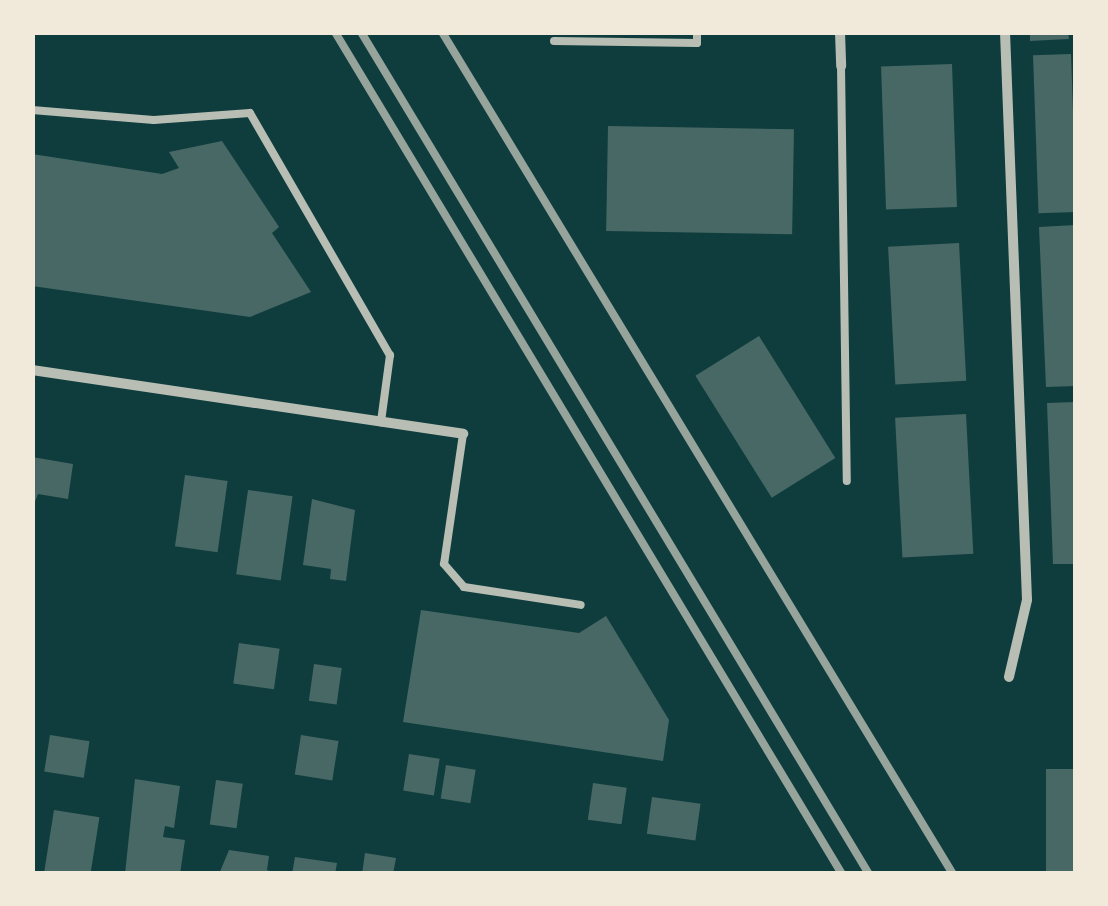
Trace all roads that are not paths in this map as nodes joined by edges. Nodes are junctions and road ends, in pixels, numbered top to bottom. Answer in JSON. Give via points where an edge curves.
{"nodes":[{"id":1,"x":697,"y":32,"type":"edge"},
{"id":2,"x":840,"y":32,"type":"edge"},
{"id":3,"x":1006,"y":32,"type":"edge"},
{"id":4,"x":554,"y":41,"type":"dead end"},
{"id":5,"x":841,"y":66,"type":"joint"},
{"id":6,"x":32,"y":110,"type":"edge"},
{"id":7,"x":32,"y":370,"type":"edge"},
{"id":8,"x":381,"y":422,"type":"junction"},
{"id":9,"x":462,"y":434,"type":"joint"},
{"id":10,"x":847,"y":481,"type":"dead end"},
{"id":11,"x":582,"y":605,"type":"dead end"},
{"id":12,"x":1009,"y":676,"type":"dead end"}],
"edges":[{"from":1,"to":4,"type":"lane","via":[[697,43]]},
{"from":2,"to":5,"type":"street"},
{"from":3,"to":12,"type":"street","via":[[1027,600]]},
{"from":5,"to":10,"type":"lane"},
{"from":6,"to":8,"type":"lane","via":[[154,120],[250,113],[390,356]]},
{"from":7,"to":8,"type":"street"},
{"from":8,"to":9,"type":"street"},
{"from":9,"to":11,"type":"lane","via":[[444,564],[464,587]]}]}
